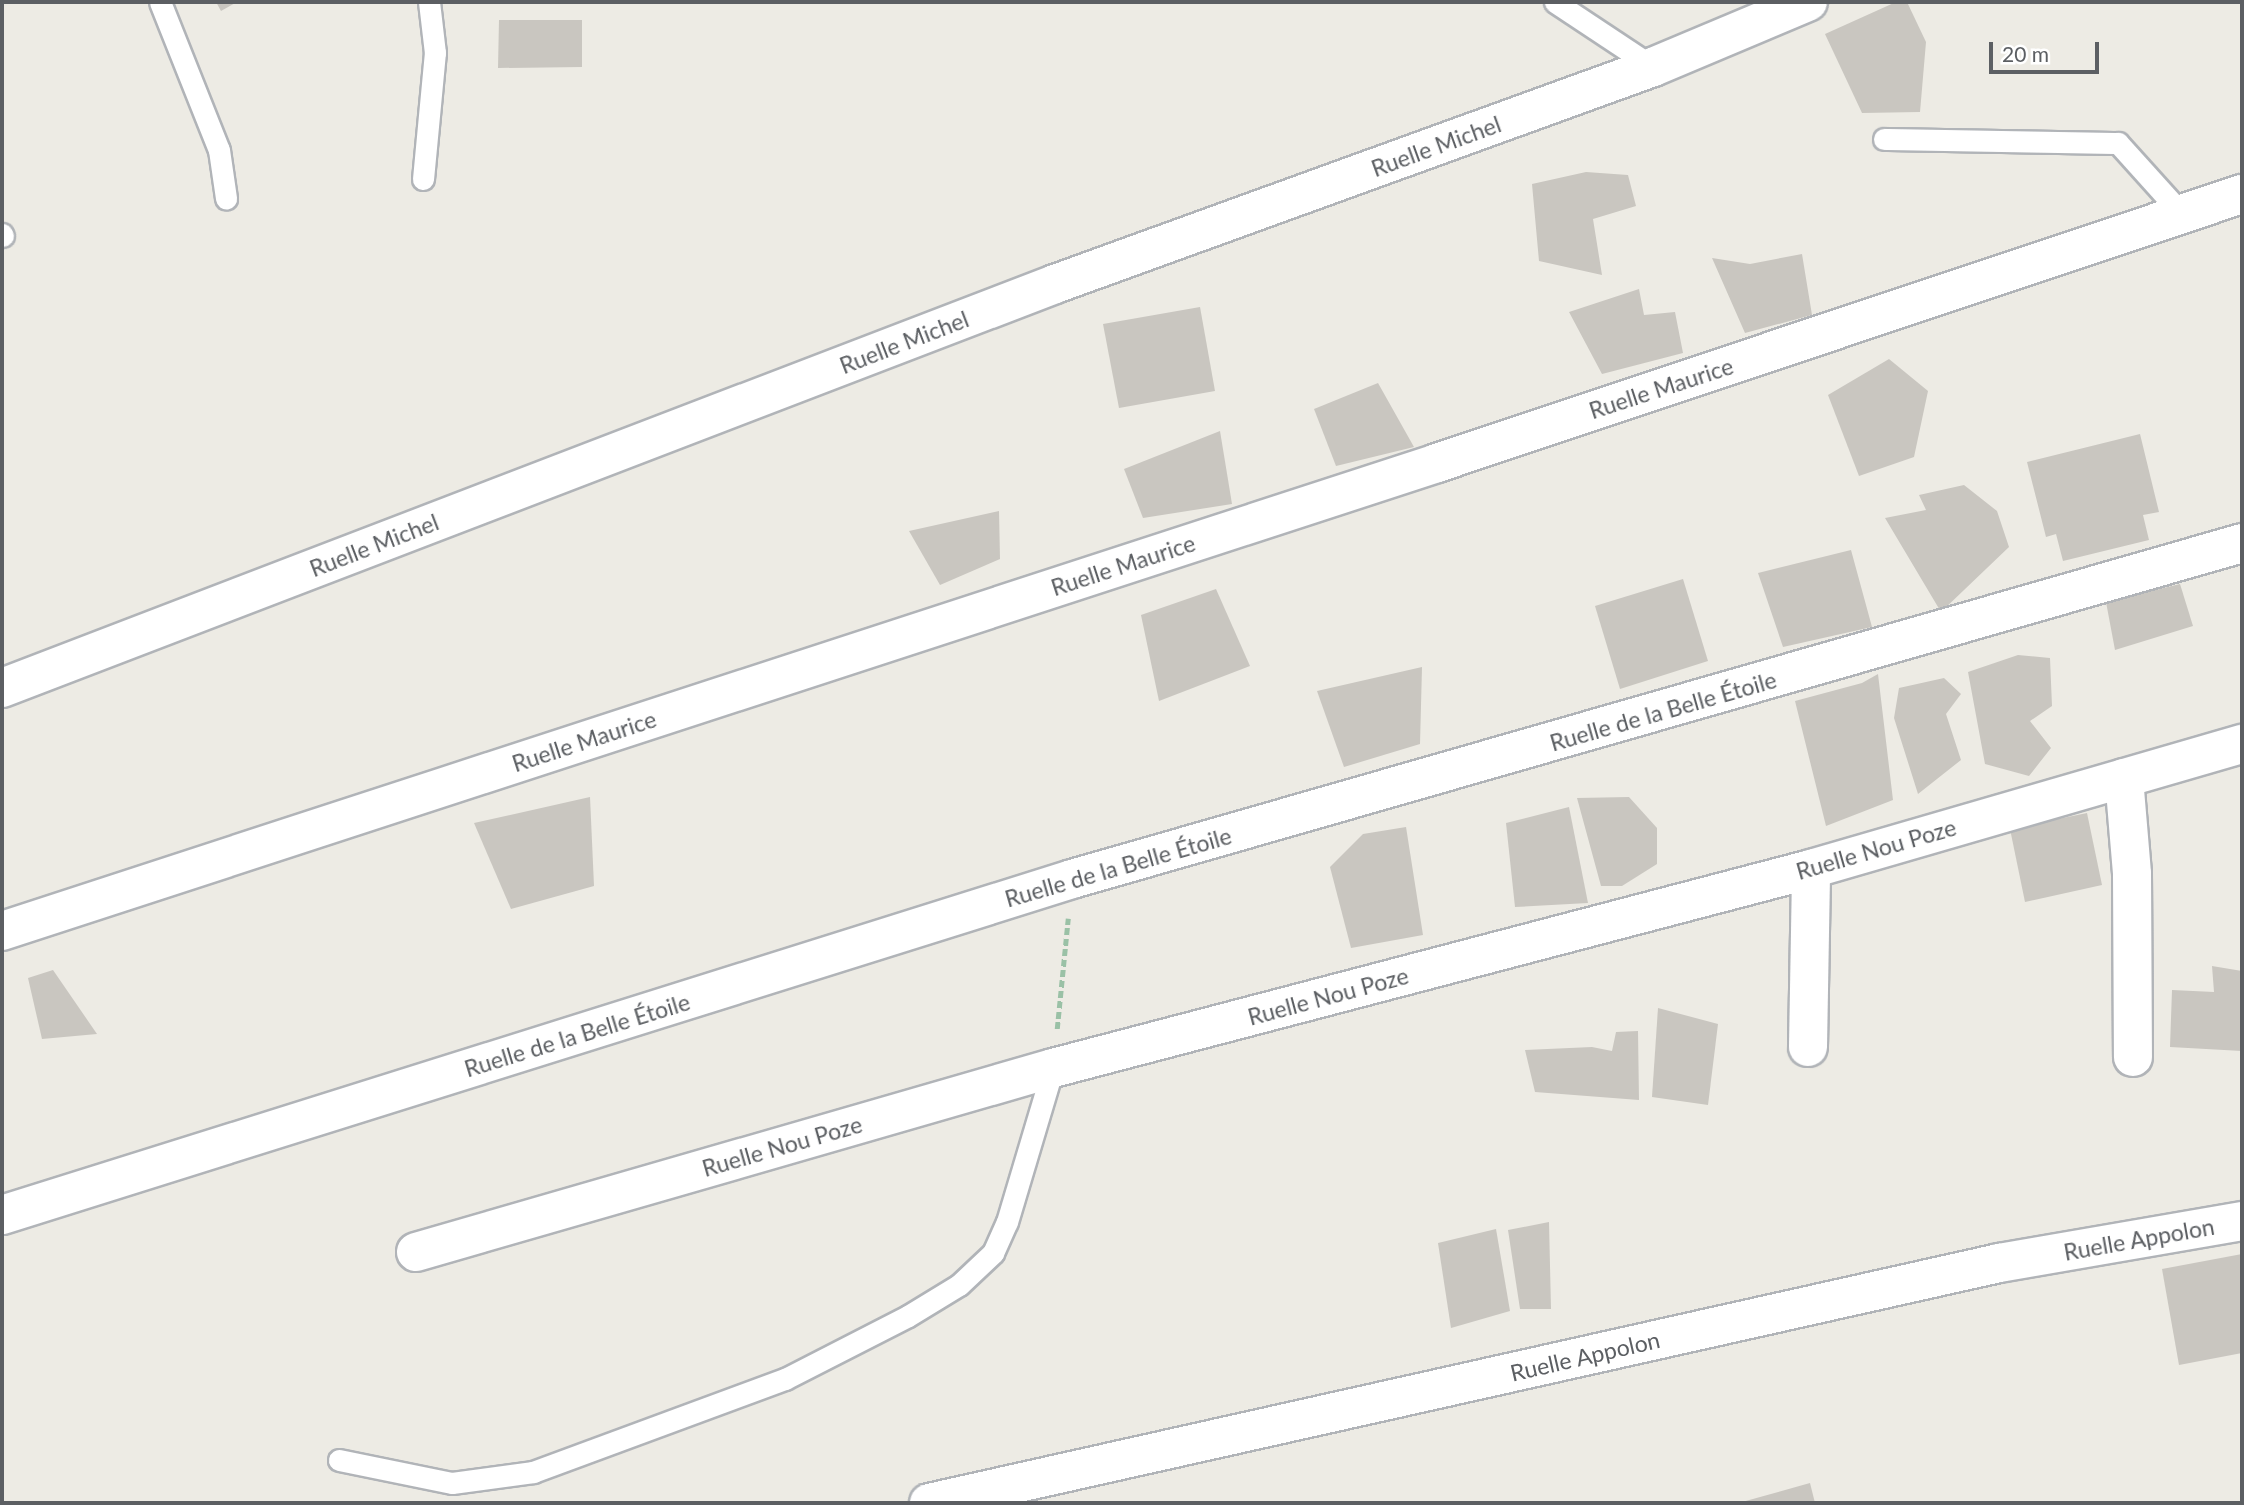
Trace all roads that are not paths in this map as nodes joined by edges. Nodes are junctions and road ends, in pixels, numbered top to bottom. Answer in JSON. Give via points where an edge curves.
{"nodes":[{"id":1,"x":160,"y":2,"type":"edge"},
{"id":2,"x":429,"y":2,"type":"edge"},
{"id":3,"x":1555,"y":2,"type":"edge"},
{"id":4,"x":1792,"y":5,"type":"edge"},
{"id":5,"x":1653,"y":67,"type":"junction"},
{"id":6,"x":1885,"y":139,"type":"dead end"},
{"id":7,"x":423,"y":179,"type":"dead end"},
{"id":8,"x":2242,"y":194,"type":"edge"},
{"id":9,"x":226,"y":198,"type":"dead end"},
{"id":10,"x":2182,"y":214,"type":"junction"},
{"id":11,"x":2242,"y":543,"type":"edge"},
{"id":12,"x":2,"y":688,"type":"edge"},
{"id":13,"x":2242,"y":744,"type":"edge"},
{"id":14,"x":2124,"y":778,"type":"junction"},
{"id":15,"x":1811,"y":869,"type":"junction"},
{"id":16,"x":2,"y":932,"type":"edge"},
{"id":17,"x":1808,"y":1047,"type":"dead end"},
{"id":18,"x":2133,"y":1057,"type":"dead end"},
{"id":19,"x":1052,"y":1068,"type":"junction"},
{"id":20,"x":2,"y":1215,"type":"edge"},
{"id":21,"x":2242,"y":1221,"type":"edge"},
{"id":22,"x":415,"y":1252,"type":"dead end"},
{"id":23,"x":339,"y":1460,"type":"dead end"},
{"id":24,"x":929,"y":1503,"type":"edge"}],
"edges":[{"from":1,"to":9,"type":"lane","via":[[219,150]]},
{"from":2,"to":7,"type":"lane","via":[[435,53]]},
{"from":3,"to":5,"type":"lane"},
{"from":4,"to":5,"type":"street","name":"Ruelle Michel"},
{"from":5,"to":12,"type":"street","name":"Ruelle Michel","via":[[1055,284]]},
{"from":6,"to":10,"type":"lane","via":[[2118,143]]},
{"from":8,"to":10,"type":"street","name":"Ruelle Maurice"},
{"from":10,"to":16,"type":"street","name":"Ruelle Maurice"},
{"from":11,"to":20,"type":"street","name":"Ruelle de la Belle Étoile","via":[[1072,879]]},
{"from":13,"to":14,"type":"street","name":"Ruelle Nou Poze"},
{"from":14,"to":15,"type":"street","name":"Ruelle Nou Poze"},
{"from":14,"to":18,"type":"street","via":[[2132,874]]},
{"from":15,"to":17,"type":"street"},
{"from":15,"to":19,"type":"street","name":"Ruelle Nou Poze"},
{"from":19,"to":22,"type":"street","name":"Ruelle Nou Poze"},
{"from":19,"to":23,"type":"lane","via":[[1007,1222],[993,1253],[959,1285],[908,1316],[785,1379],[533,1472],[452,1483]]},
{"from":21,"to":24,"type":"street","name":"Ruelle Appolon","via":[[1999,1263]]}]}
